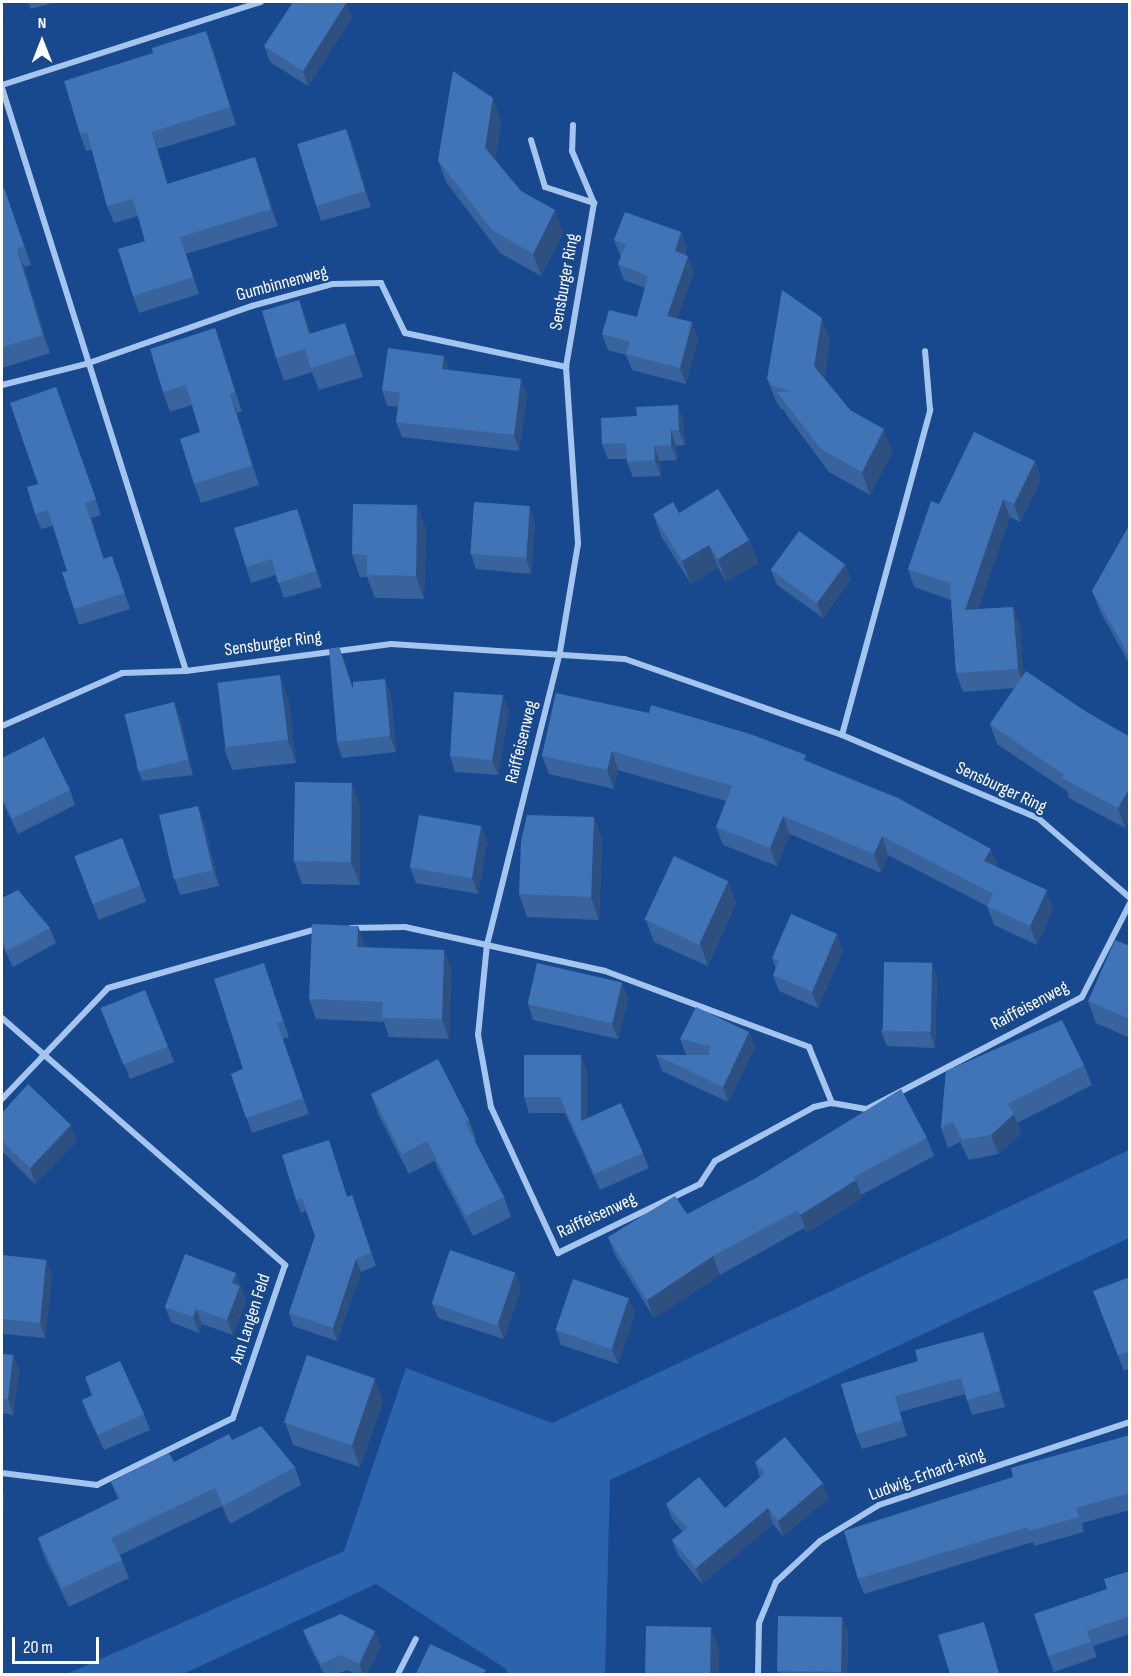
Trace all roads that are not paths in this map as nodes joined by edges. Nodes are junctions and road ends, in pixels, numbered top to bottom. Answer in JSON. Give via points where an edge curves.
{"nodes":[{"id":1,"x":261,"y":2,"type":"edge"},
{"id":2,"x":2,"y":87,"type":"edge"},
{"id":3,"x":573,"y":125,"type":"dead end"},
{"id":4,"x":531,"y":140,"type":"dead end"},
{"id":5,"x":594,"y":203,"type":"junction"},
{"id":6,"x":925,"y":351,"type":"dead end"},
{"id":7,"x":86,"y":364,"type":"junction"},
{"id":8,"x":566,"y":367,"type":"junction"},
{"id":9,"x":2,"y":385,"type":"edge"},
{"id":10,"x":560,"y":652,"type":"junction"},
{"id":11,"x":186,"y":671,"type":"junction"},
{"id":12,"x":2,"y":726,"type":"edge"},
{"id":13,"x":842,"y":735,"type":"junction"},
{"id":14,"x":1130,"y":898,"type":"edge"},
{"id":15,"x":1130,"y":903,"type":"edge"},
{"id":16,"x":326,"y":928,"type":"edge"},
{"id":17,"x":337,"y":928,"type":"edge"},
{"id":18,"x":487,"y":944,"type":"junction"},
{"id":19,"x":2,"y":1018,"type":"edge"},
{"id":20,"x":42,"y":1054,"type":"junction"},
{"id":21,"x":2,"y":1099,"type":"edge"},
{"id":22,"x":832,"y":1103,"type":"junction"},
{"id":23,"x":1130,"y":1422,"type":"edge"},
{"id":24,"x":2,"y":1473,"type":"edge"},
{"id":25,"x":416,"y":1639,"type":"dead end"},
{"id":26,"x":398,"y":1674,"type":"edge"},
{"id":27,"x":758,"y":1674,"type":"edge"}],
"edges":[{"from":1,"to":2,"type":"street"},
{"from":2,"to":7,"type":"street"},
{"from":3,"to":5,"type":"street","via":[[572,151]]},
{"from":4,"to":5,"type":"street","via":[[545,187]]},
{"from":5,"to":8,"type":"street","name":"Sensburger Ring"},
{"from":6,"to":13,"type":"street","via":[[930,410]]},
{"from":7,"to":8,"type":"street","name":"Gumbinnenweg","via":[[252,306],[333,284],[381,283],[405,333]]},
{"from":7,"to":9,"type":"street"},
{"from":7,"to":11,"type":"street"},
{"from":8,"to":10,"type":"street","name":"Sensburger Ring","via":[[578,544]]},
{"from":10,"to":11,"type":"street","name":"Sensburger Ring","via":[[391,644]]},
{"from":10,"to":13,"type":"street","name":"Sensburger Ring","via":[[625,659]]},
{"from":10,"to":18,"type":"street","name":"Raiffeisenweg"},
{"from":11,"to":12,"type":"street","name":"Sensburger Ring","via":[[122,673]]},
{"from":13,"to":14,"type":"street","name":"Sensburger Ring","via":[[1038,818]]},
{"from":15,"to":22,"type":"street","name":"Raiffeisenweg","via":[[1082,997],[867,1109]]},
{"from":16,"to":20,"type":"street","via":[[108,988]]},
{"from":17,"to":18,"type":"street","via":[[405,927]]},
{"from":18,"to":22,"type":"street","via":[[605,971],[809,1047]]},
{"from":18,"to":22,"type":"street","name":"Raiffeisenweg","via":[[478,1035],[491,1107],[558,1253],[700,1184],[715,1161],[814,1107]]},
{"from":19,"to":20,"type":"street","name":"Am Langen Feld"},
{"from":20,"to":21,"type":"street"},
{"from":20,"to":24,"type":"street","name":"Am Langen Feld","via":[[285,1265],[233,1418],[97,1485]]},
{"from":23,"to":27,"type":"street","name":"Ludwig-Erhard-Ring","via":[[879,1505],[820,1541],[776,1582],[759,1623]]},
{"from":25,"to":26,"type":"street"}]}
